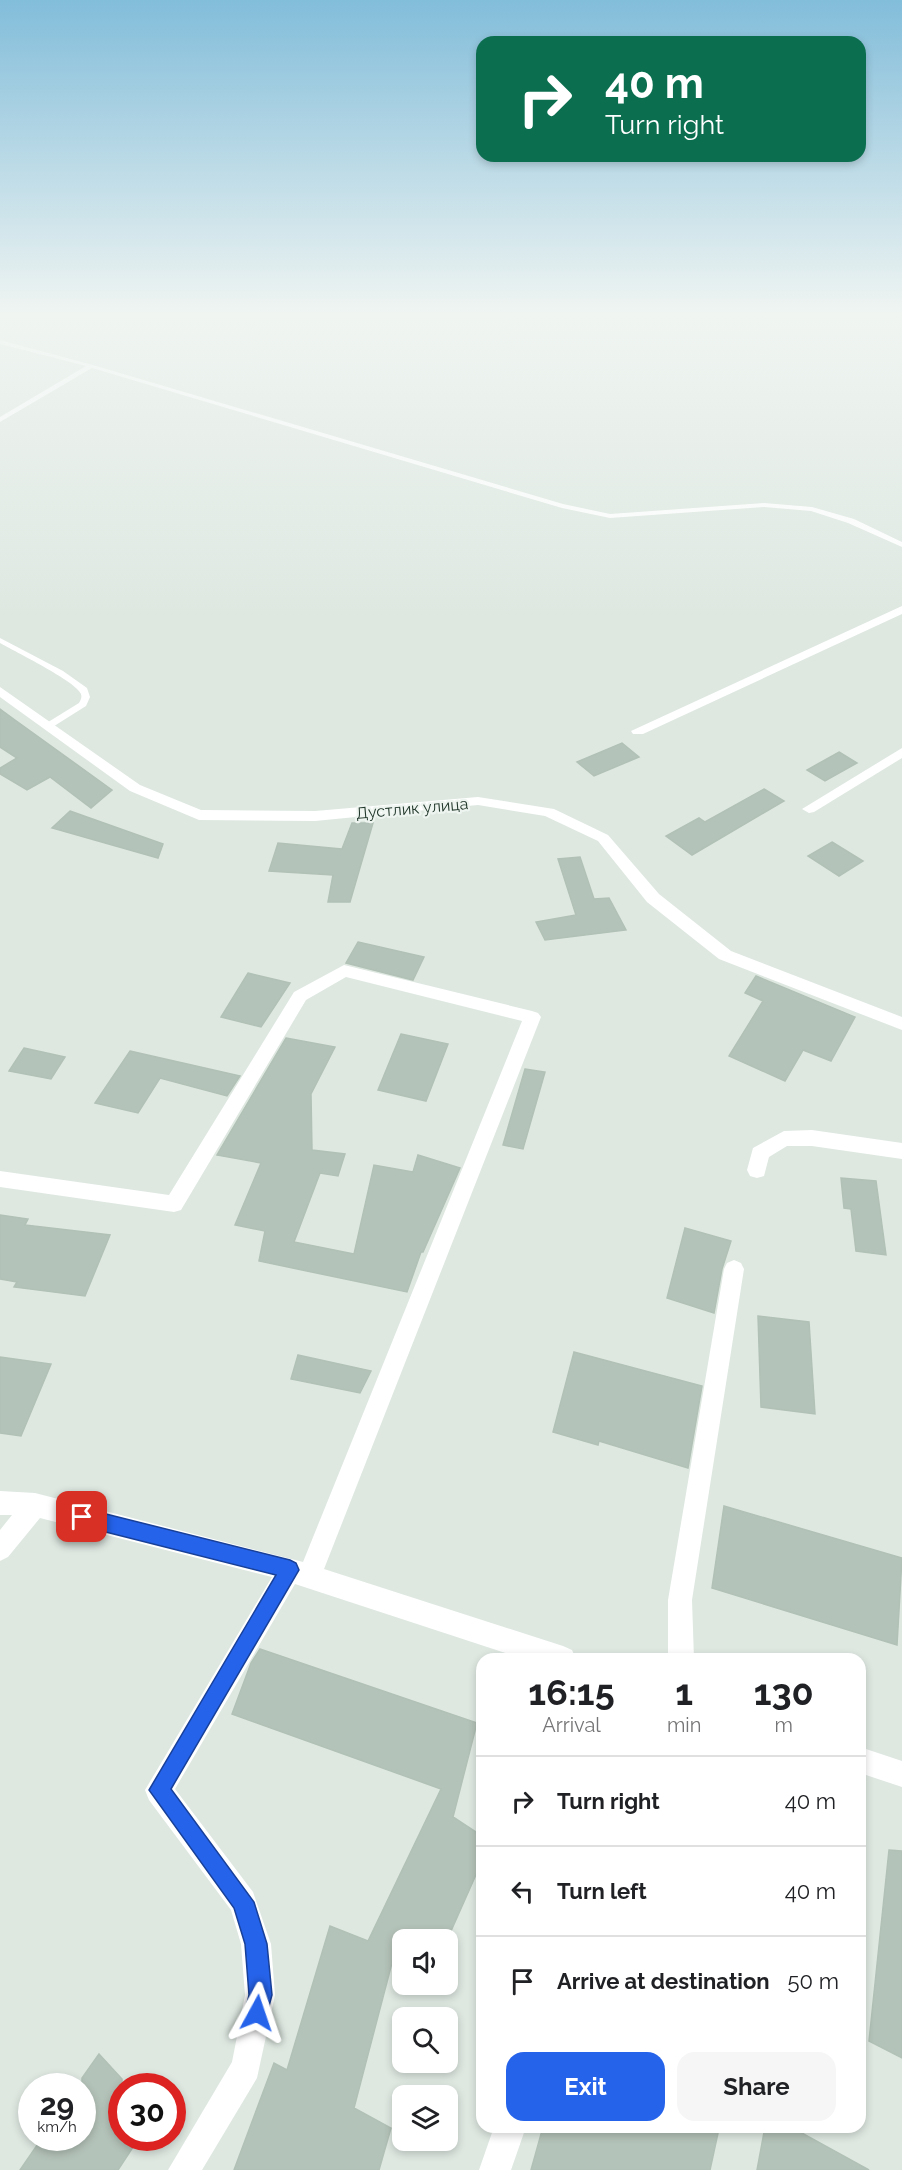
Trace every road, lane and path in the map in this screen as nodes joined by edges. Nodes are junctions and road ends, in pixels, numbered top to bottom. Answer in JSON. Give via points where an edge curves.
{"nodes":[{"id":1,"x":250,"y":413,"type":"edge"},
{"id":2,"x":902,"y":545,"type":"edge"},
{"id":3,"x":902,"y":610,"type":"edge"},
{"id":4,"x":0,"y":640,"type":"edge"},
{"id":5,"x":0,"y":691,"type":"edge"},
{"id":6,"x":48,"y":726,"type":"junction"},
{"id":7,"x":638,"y":731,"type":"dead end"},
{"id":8,"x":902,"y":752,"type":"edge"},
{"id":9,"x":809,"y":808,"type":"dead end"},
{"id":10,"x":902,"y":1024,"type":"edge"},
{"id":11,"x":902,"y":1151,"type":"edge"},
{"id":12,"x":757,"y":1170,"type":"dead end"},
{"id":13,"x":0,"y":1179,"type":"edge"},
{"id":14,"x":734,"y":1269,"type":"dead end"},
{"id":15,"x":0,"y":1503,"type":"edge"},
{"id":16,"x":35,"y":1505,"type":"junction"},
{"id":17,"x":0,"y":1549,"type":"edge"},
{"id":18,"x":299,"y":1573,"type":"junction"},
{"id":19,"x":545,"y":1653,"type":"edge"},
{"id":20,"x":681,"y":1653,"type":"edge"},
{"id":21,"x":866,"y":1762,"type":"edge"},
{"id":22,"x":902,"y":1774,"type":"edge"},
{"id":23,"x":508,"y":2133,"type":"edge"},
{"id":24,"x":184,"y":2170,"type":"edge"},
{"id":25,"x":495,"y":2170,"type":"edge"}],
"edges":[{"from":1,"to":2,"type":"lane","via":[[562,506],[610,516],[764,505],[812,508]]},
{"from":3,"to":7,"type":"street"},
{"from":4,"to":6,"type":"lane","via":[[84,690],[83,704]]},
{"from":5,"to":6,"type":"street","name":"Дустлик улица"},
{"from":6,"to":10,"type":"street","name":"Дустлик улица","via":[[135,788],[199,814],[315,816],[478,801],[549,812],[603,838],[653,898],[725,955]]},
{"from":8,"to":9,"type":"street"},
{"from":11,"to":12,"type":"street","via":[[812,1138],[784,1139],[760,1153]]},
{"from":13,"to":18,"type":"street","via":[[174,1204],[300,996],[344,971],[532,1017]]},
{"from":14,"to":20,"type":"street","via":[[680,1600]]},
{"from":15,"to":16,"type":"street"},
{"from":16,"to":17,"type":"street"},
{"from":16,"to":18,"type":"street"},
{"from":18,"to":19,"type":"street"},
{"from":18,"to":24,"type":"street","via":[[159,1790],[243,1902],[256,1944],[260,1995],[246,2067]]},
{"from":21,"to":22,"type":"street"},
{"from":23,"to":25,"type":"street"}]}
